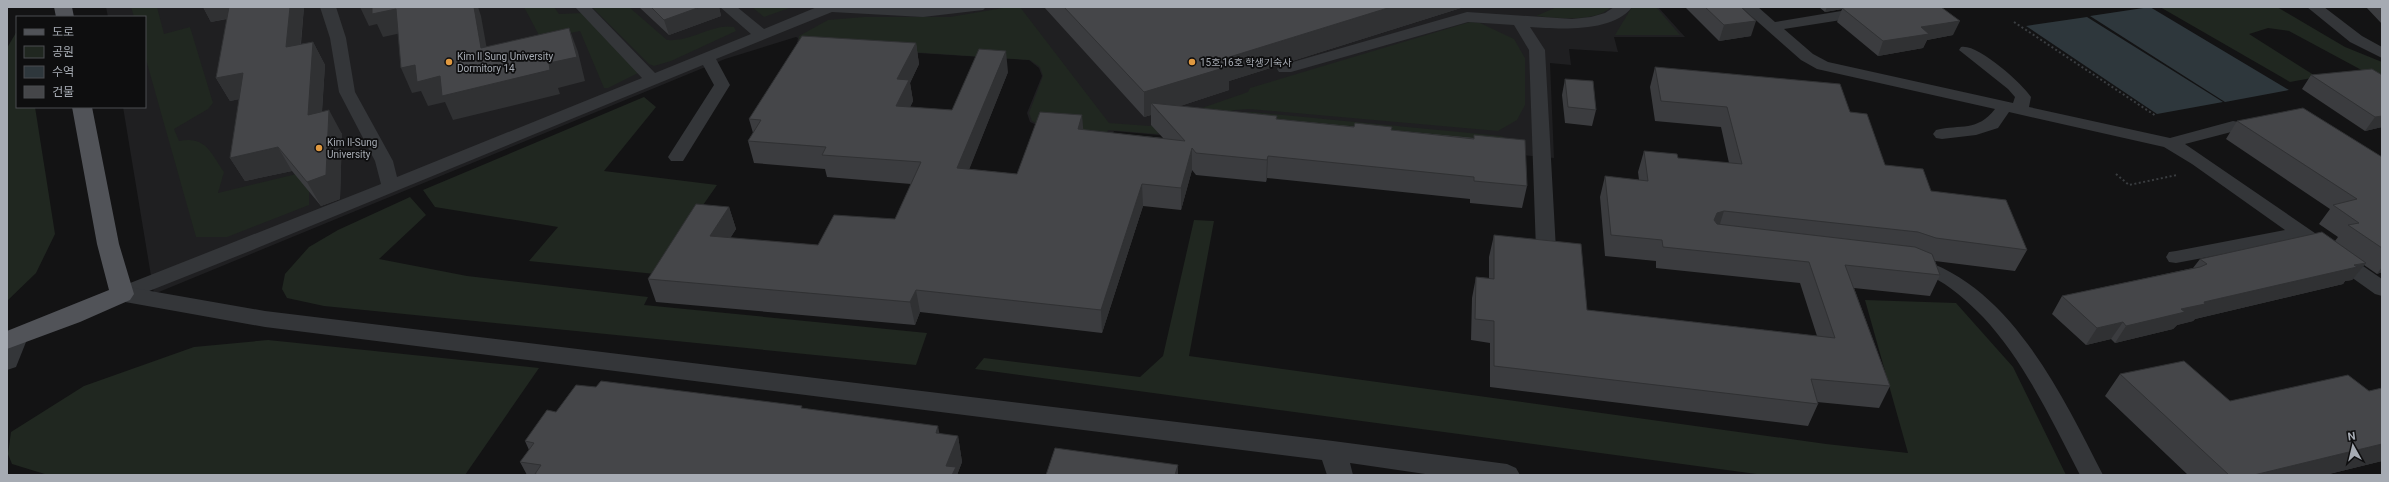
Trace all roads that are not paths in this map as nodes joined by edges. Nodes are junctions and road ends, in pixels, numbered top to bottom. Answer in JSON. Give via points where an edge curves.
{"nodes":[{"id":1,"x":328,"y":7,"type":"edge"},
{"id":2,"x":583,"y":7,"type":"edge"},
{"id":3,"x":728,"y":7,"type":"edge"},
{"id":4,"x":830,"y":7,"type":"edge"},
{"id":5,"x":978,"y":7,"type":"edge"},
{"id":6,"x":1624,"y":7,"type":"edge"},
{"id":7,"x":1749,"y":7,"type":"edge"},
{"id":8,"x":1892,"y":7,"type":"edge"},
{"id":9,"x":2315,"y":7,"type":"edge"},
{"id":10,"x":1520,"y":23,"type":"junction"},
{"id":11,"x":1771,"y":27,"type":"junction"},
{"id":12,"x":762,"y":35,"type":"junction"},
{"id":13,"x":1967,"y":50,"type":"dead end"},
{"id":14,"x":2382,"y":54,"type":"edge"},
{"id":15,"x":707,"y":58,"type":"junction"},
{"id":16,"x":1285,"y":69,"type":"dead end"},
{"id":17,"x":653,"y":80,"type":"junction"},
{"id":18,"x":82,"y":108,"type":"edge"},
{"id":19,"x":2012,"y":110,"type":"junction"},
{"id":20,"x":2233,"y":126,"type":"dead end"},
{"id":21,"x":1942,"y":134,"type":"dead end"},
{"id":22,"x":2170,"y":143,"type":"junction"},
{"id":23,"x":677,"y":157,"type":"dead end"},
{"id":24,"x":391,"y":187,"type":"junction"},
{"id":25,"x":2302,"y":233,"type":"junction"},
{"id":26,"x":1546,"y":250,"type":"edge"},
{"id":27,"x":2176,"y":257,"type":"dead end"},
{"id":28,"x":1900,"y":260,"type":"edge"},
{"id":29,"x":2382,"y":289,"type":"edge"},
{"id":30,"x":122,"y":294,"type":"junction"},
{"id":31,"x":12,"y":339,"type":"edge"},
{"id":32,"x":7,"y":361,"type":"edge"},
{"id":33,"x":1336,"y":463,"type":"edge"},
{"id":34,"x":1431,"y":470,"type":"edge"},
{"id":35,"x":1507,"y":475,"type":"edge"},
{"id":36,"x":2092,"y":475,"type":"edge"}],
"edges":[{"from":1,"to":24,"type":"lane","via":[[338,38],[347,92],[384,161]]},
{"from":2,"to":17,"type":"lane"},
{"from":3,"to":12,"type":"lane"},
{"from":4,"to":5,"type":"lane","via":[[866,10],[950,10]]},
{"from":4,"to":12,"type":"lane"},
{"from":6,"to":10,"type":"lane","via":[[1611,17],[1586,22]]},
{"from":7,"to":11,"type":"lane"},
{"from":8,"to":11,"type":"lane"},
{"from":9,"to":14,"type":"lane","via":[[2356,39]]},
{"from":10,"to":16,"type":"lane","via":[[1491,17],[1467,17]]},
{"from":10,"to":26,"type":"lane","via":[[1537,50]]},
{"from":11,"to":19,"type":"lane","via":[[1807,57],[1823,66]]},
{"from":12,"to":15,"type":"lane"},
{"from":13,"to":19,"type":"lane","via":[[2014,86],[2023,97]]},
{"from":15,"to":17,"type":"lane"},
{"from":15,"to":23,"type":"lane","via":[[722,85]]},
{"from":17,"to":24,"type":"lane"},
{"from":18,"to":30,"type":"main road","via":[[108,244]]},
{"from":19,"to":21,"type":"lane","via":[[1992,124],[1976,130]]},
{"from":19,"to":22,"type":"lane"},
{"from":20,"to":22,"type":"lane"},
{"from":22,"to":25,"type":"lane"},
{"from":24,"to":30,"type":"lane"},
{"from":25,"to":27,"type":"lane"},
{"from":25,"to":29,"type":"lane"},
{"from":28,"to":36,"type":"lane","via":[[1942,274],[1975,298],[2018,345]]},
{"from":30,"to":31,"type":"main road"},
{"from":30,"to":33,"type":"street","via":[[265,319]]},
{"from":31,"to":32,"type":"street"},
{"from":33,"to":34,"type":"street"},
{"from":34,"to":35,"type":"street"}]}
